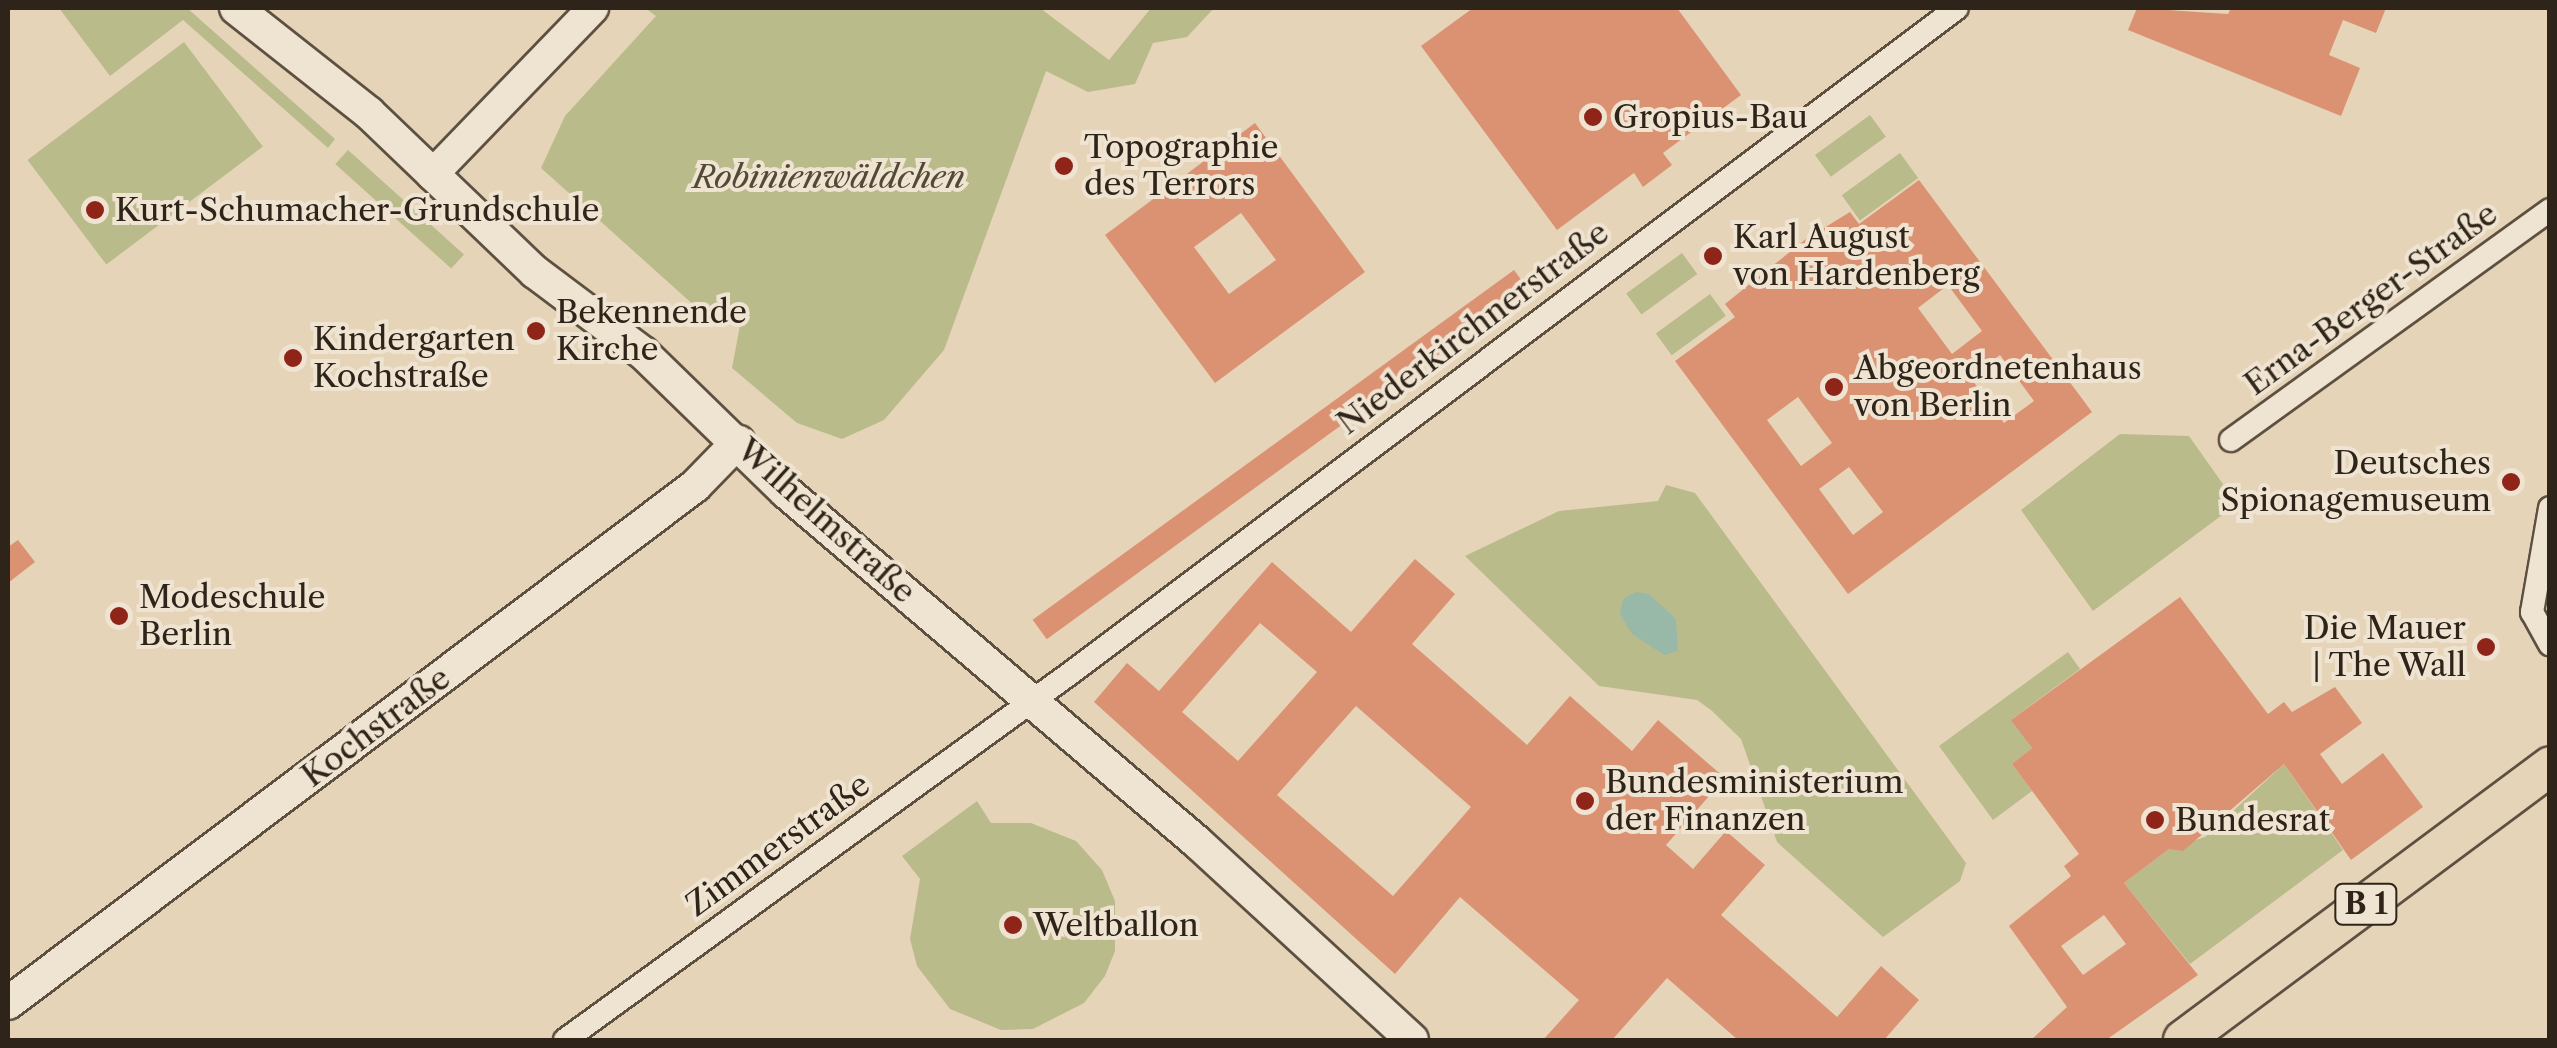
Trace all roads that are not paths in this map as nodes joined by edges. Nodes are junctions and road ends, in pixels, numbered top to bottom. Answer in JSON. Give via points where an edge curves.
{"nodes":[{"id":1,"x":236,"y":8,"type":"edge"},
{"id":2,"x":593,"y":8,"type":"edge"},
{"id":3,"x":1958,"y":8,"type":"edge"},
{"id":4,"x":432,"y":174,"type":"junction"},
{"id":5,"x":2550,"y":210,"type":"edge"},
{"id":6,"x":2231,"y":440,"type":"dead end"},
{"id":7,"x":738,"y":442,"type":"junction"},
{"id":8,"x":2550,"y":508,"type":"edge"},
{"id":9,"x":2550,"y":644,"type":"edge"},
{"id":10,"x":1030,"y":703,"type":"junction"},
{"id":11,"x":2550,"y":766,"type":"edge"},
{"id":12,"x":8,"y":1004,"type":"edge"},
{"id":13,"x":565,"y":1040,"type":"edge"},
{"id":14,"x":1412,"y":1040,"type":"edge"},
{"id":15,"x":2183,"y":1040,"type":"edge"}],
"edges":[{"from":1,"to":4,"type":"main road","name":"Wilhelmstraße","via":[[320,70]]},
{"from":2,"to":4,"type":"street"},
{"from":3,"to":10,"type":"street","name":"Niederkirchnerstraße"},
{"from":4,"to":7,"type":"main road","name":"Wilhelmstraße"},
{"from":5,"to":6,"type":"street","name":"Erna-Berger-Straße"},
{"from":7,"to":10,"type":"main road","name":"Wilhelmstraße"},
{"from":7,"to":12,"type":"main road","name":"Kochstraße","via":[[695,486]]},
{"from":8,"to":9,"type":"street","via":[[2532,616]]},
{"from":10,"to":13,"type":"street","name":"Zimmerstraße"},
{"from":10,"to":14,"type":"main road","name":"Wilhelmstraße","via":[[1306,938]]},
{"from":11,"to":15,"type":"main road","number":"B 1"}]}
